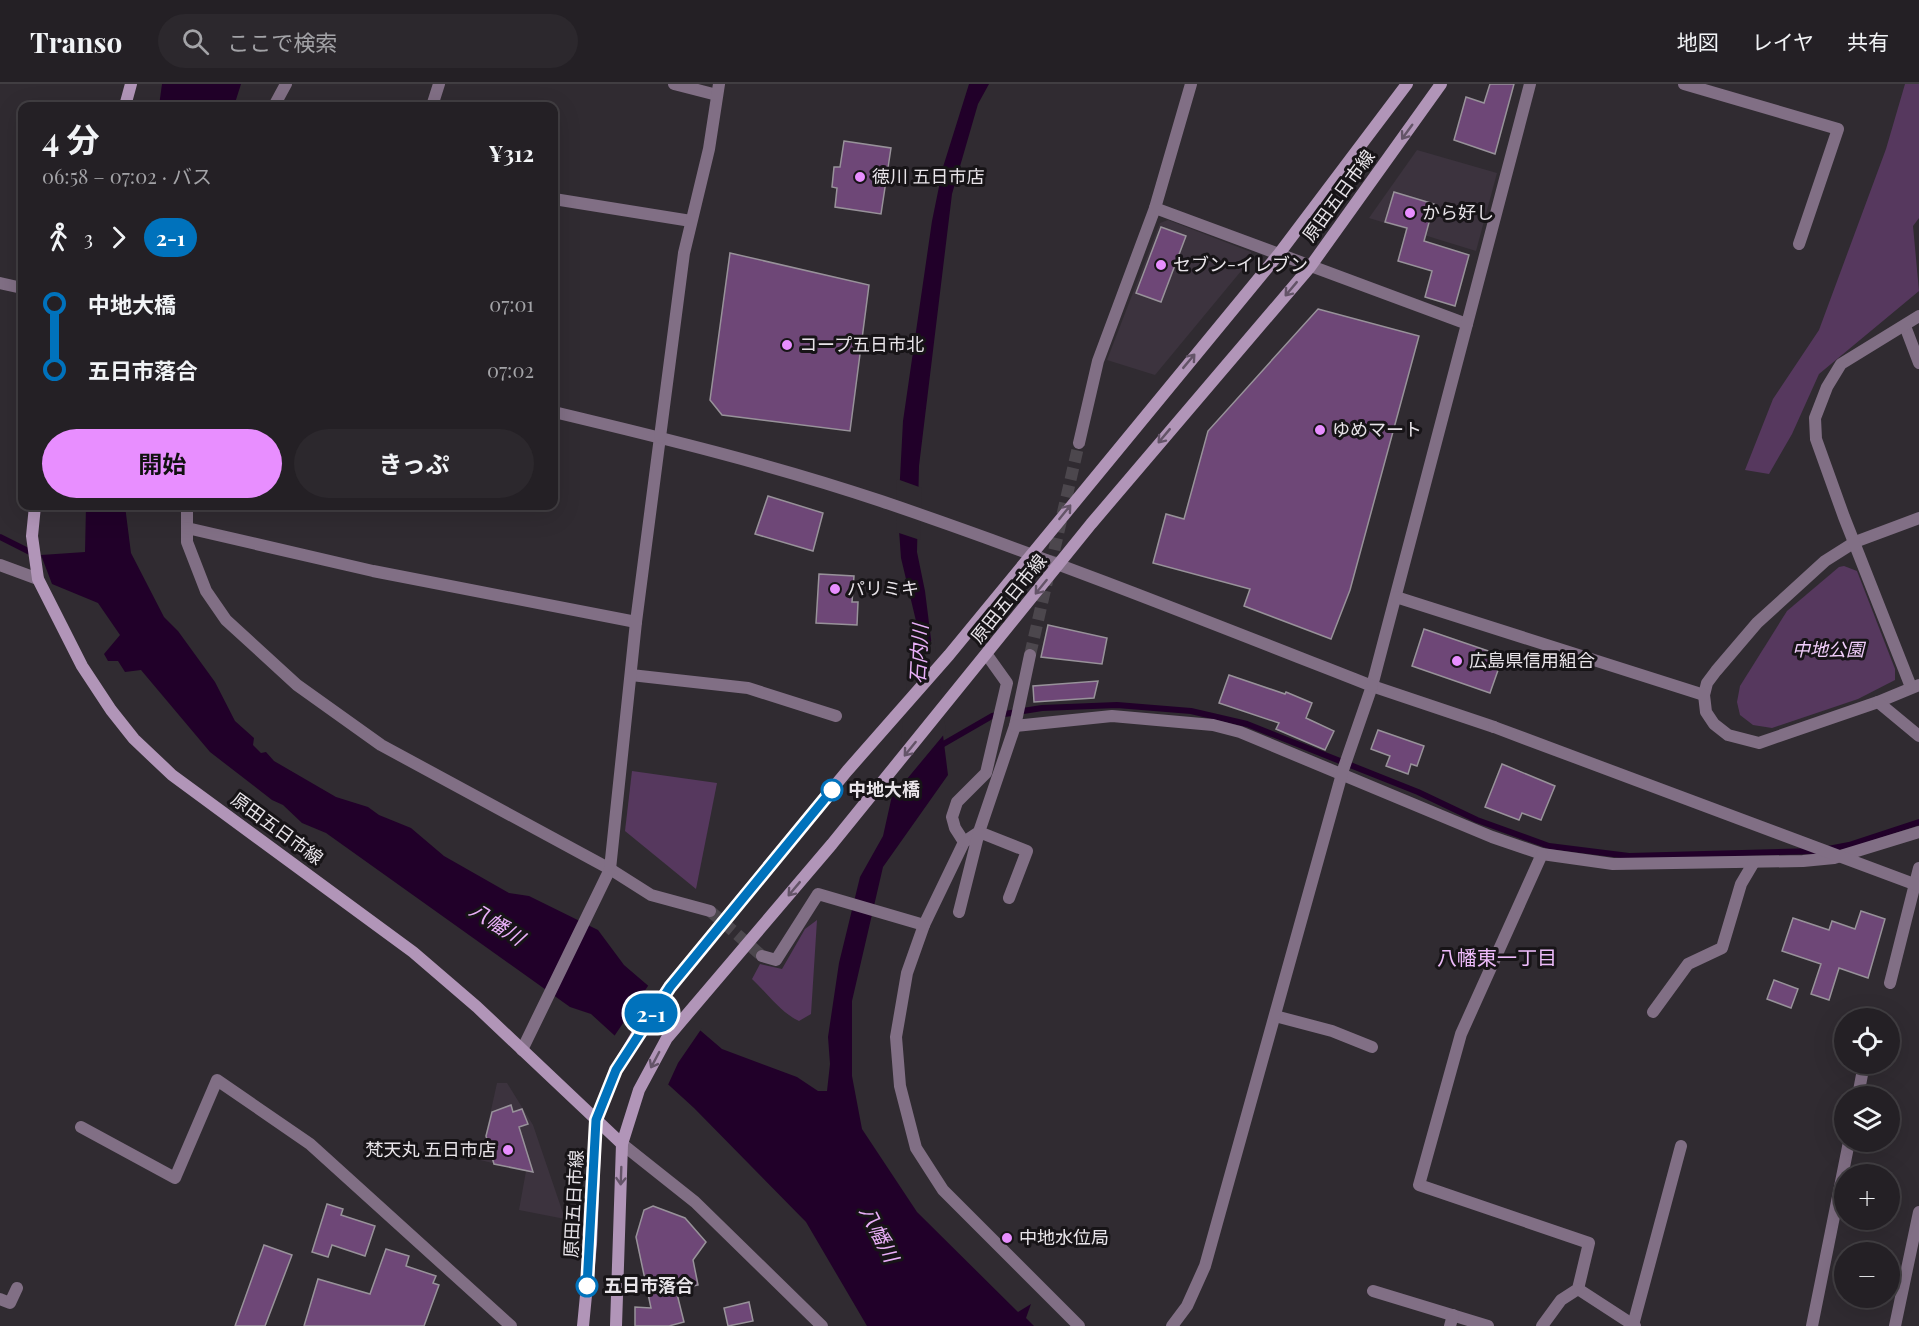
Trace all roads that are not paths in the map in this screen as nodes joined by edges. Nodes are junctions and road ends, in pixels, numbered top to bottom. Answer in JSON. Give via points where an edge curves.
{"nodes":[{"id":1,"x":131,"y":84,"type":"edge"},
{"id":2,"x":286,"y":84,"type":"edge"},
{"id":3,"x":439,"y":84,"type":"edge"},
{"id":4,"x":674,"y":84,"type":"edge"},
{"id":5,"x":1191,"y":84,"type":"edge"},
{"id":6,"x":1407,"y":84,"type":"edge"},
{"id":7,"x":1441,"y":84,"type":"edge"},
{"id":8,"x":1530,"y":84,"type":"edge"},
{"id":9,"x":1684,"y":84,"type":"edge"},
{"id":10,"x":718,"y":90,"type":"edge"},
{"id":11,"x":126,"y":102,"type":"edge"},
{"id":12,"x":276,"y":102,"type":"edge"},
{"id":13,"x":433,"y":102,"type":"edge"},
{"id":14,"x":558,"y":200,"type":"edge"},
{"id":15,"x":1155,"y":208,"type":"junction"},
{"id":16,"x":691,"y":221,"type":"junction"},
{"id":17,"x":1799,"y":244,"type":"dead end"},
{"id":18,"x":1278,"y":255,"type":"junction"},
{"id":19,"x":1310,"y":267,"type":"junction"},
{"id":20,"x":0,"y":283,"type":"edge"},
{"id":21,"x":18,"y":287,"type":"edge"},
{"id":22,"x":1919,"y":316,"type":"edge"},
{"id":23,"x":1467,"y":324,"type":"junction"},
{"id":24,"x":1905,"y":327,"type":"junction"},
{"id":25,"x":1919,"y":363,"type":"edge"},
{"id":26,"x":558,"y":413,"type":"edge"},
{"id":27,"x":660,"y":437,"type":"junction"},
{"id":28,"x":1079,"y":443,"type":"tunnel mouth"},
{"id":29,"x":35,"y":510,"type":"edge"},
{"id":30,"x":187,"y":510,"type":"edge"},
{"id":31,"x":1919,"y":518,"type":"edge"},
{"id":32,"x":187,"y":528,"type":"junction"},
{"id":33,"x":1855,"y":542,"type":"junction"},
{"id":34,"x":1031,"y":555,"type":"junction"},
{"id":35,"x":0,"y":565,"type":"edge"},
{"id":36,"x":1059,"y":565,"type":"junction"},
{"id":37,"x":36,"y":574,"type":"junction"},
{"id":38,"x":1396,"y":597,"type":"junction"},
{"id":39,"x":636,"y":622,"type":"junction"},
{"id":40,"x":987,"y":655,"type":"junction"},
{"id":41,"x":1030,"y":655,"type":"tunnel mouth"},
{"id":42,"x":631,"y":675,"type":"junction"},
{"id":43,"x":1372,"y":686,"type":"junction"},
{"id":44,"x":1915,"y":686,"type":"edge"},
{"id":45,"x":1704,"y":695,"type":"junction"},
{"id":46,"x":1878,"y":702,"type":"junction"},
{"id":47,"x":836,"y":716,"type":"dead end"},
{"id":48,"x":1016,"y":723,"type":"junction"},
{"id":49,"x":1919,"y":736,"type":"edge"},
{"id":50,"x":1344,"y":767,"type":"junction"},
{"id":51,"x":1919,"y":831,"type":"edge"},
{"id":52,"x":979,"y":832,"type":"junction"},
{"id":53,"x":964,"y":842,"type":"junction"},
{"id":54,"x":1542,"y":854,"type":"junction"},
{"id":55,"x":1754,"y":862,"type":"junction"},
{"id":56,"x":610,"y":868,"type":"junction"},
{"id":57,"x":1919,"y":868,"type":"edge"},
{"id":58,"x":1919,"y":886,"type":"edge"},
{"id":59,"x":1009,"y":898,"type":"dead end"},
{"id":60,"x":710,"y":911,"type":"tunnel mouth"},
{"id":61,"x":959,"y":912,"type":"dead end"},
{"id":62,"x":924,"y":925,"type":"junction"},
{"id":63,"x":762,"y":956,"type":"dead end"},
{"id":64,"x":1890,"y":983,"type":"dead end"},
{"id":65,"x":1653,"y":1012,"type":"dead end"},
{"id":66,"x":1275,"y":1016,"type":"junction"},
{"id":67,"x":1372,"y":1047,"type":"dead end"},
{"id":68,"x":522,"y":1050,"type":"junction"},
{"id":69,"x":596,"y":1120,"type":"junction"},
{"id":70,"x":81,"y":1128,"type":"dead end"},
{"id":71,"x":622,"y":1144,"type":"junction"},
{"id":72,"x":1681,"y":1146,"type":"dead end"},
{"id":73,"x":1847,"y":1152,"type":"edge"},
{"id":74,"x":1919,"y":1212,"type":"edge"},
{"id":75,"x":17,"y":1288,"type":"dead end"},
{"id":76,"x":1578,"y":1289,"type":"junction"},
{"id":77,"x":1373,"y":1290,"type":"dead end"},
{"id":78,"x":0,"y":1299,"type":"edge"},
{"id":79,"x":1452,"y":1320,"type":"edge"},
{"id":80,"x":817,"y":1324,"type":"edge"},
{"id":81,"x":1634,"y":1325,"type":"edge"},
{"id":82,"x":512,"y":1326,"type":"edge"},
{"id":83,"x":583,"y":1326,"type":"edge"},
{"id":84,"x":616,"y":1326,"type":"edge"},
{"id":85,"x":1079,"y":1326,"type":"edge"},
{"id":86,"x":1172,"y":1326,"type":"edge"},
{"id":87,"x":1488,"y":1326,"type":"edge"},
{"id":88,"x":1542,"y":1326,"type":"edge"},
{"id":89,"x":1812,"y":1326,"type":"edge"},
{"id":90,"x":1895,"y":1326,"type":"edge"}],
"edges":[{"from":1,"to":11,"type":"main road"},
{"from":2,"to":12,"type":"street"},
{"from":3,"to":13,"type":"street"},
{"from":4,"to":10,"type":"street"},
{"from":5,"to":15,"type":"street"},
{"from":6,"to":18,"type":"main road","name":"原田五日市線"},
{"from":7,"to":19,"type":"main road","name":"原田五日市線","one_way":true},
{"from":8,"to":23,"type":"street"},
{"from":9,"to":17,"type":"street","via":[[1838,129]]},
{"from":10,"to":16,"type":"street","via":[[709,149]]},
{"from":14,"to":16,"type":"street"},
{"from":15,"to":18,"type":"street"},
{"from":15,"to":28,"type":"street","via":[[1098,361]]},
{"from":16,"to":27,"type":"street"},
{"from":18,"to":19,"type":"street"},
{"from":34,"to":18,"type":"main road","name":"原田五日市線","one_way":true},
{"from":19,"to":23,"type":"street"},
{"from":19,"to":36,"type":"main road","name":"原田五日市線","one_way":true},
{"from":20,"to":21,"type":"street"},
{"from":22,"to":24,"type":"street"},
{"from":23,"to":38,"type":"street"},
{"from":24,"to":25,"type":"street"},
{"from":24,"to":33,"type":"street","via":[[1841,364],[1815,418],[1816,439]]},
{"from":26,"to":27,"type":"street"},
{"from":27,"to":34,"type":"street","via":[[881,501]]},
{"from":27,"to":39,"type":"street"},
{"from":29,"to":37,"type":"main road","name":"原田五日市線","via":[[32,536]]},
{"from":30,"to":32,"type":"street"},
{"from":31,"to":33,"type":"street"},
{"from":32,"to":39,"type":"street","via":[[373,571]]},
{"from":32,"to":56,"type":"street","via":[[194,564],[226,620],[297,685],[381,745]]},
{"from":33,"to":44,"type":"street"},
{"from":33,"to":45,"type":"street","via":[[1825,561],[1764,615],[1716,671]]},
{"from":34,"to":36,"type":"street"},
{"from":34,"to":69,"type":"main road","name":"原田五日市線","via":[[847,771],[642,1026],[613,1078]]},
{"from":35,"to":37,"type":"street"},
{"from":36,"to":40,"type":"main road","name":"原田五日市線","one_way":true},
{"from":36,"to":43,"type":"street"},
{"from":37,"to":68,"type":"main road","name":"原田五日市線","via":[[82,666],[134,738],[172,775],[413,952]]},
{"from":38,"to":43,"type":"street"},
{"from":38,"to":45,"type":"street"},
{"from":39,"to":42,"type":"street"},
{"from":40,"to":53,"type":"street","via":[[1007,683],[986,773],[957,802],[952,817]]},
{"from":40,"to":71,"type":"main road","name":"原田五日市線","one_way":true,"via":[[666,1038],[636,1099]]},
{"from":41,"to":48,"type":"street"},
{"from":42,"to":47,"type":"street","via":[[747,688]]},
{"from":42,"to":56,"type":"street"},
{"from":43,"to":50,"type":"street"},
{"from":43,"to":58,"type":"street","bridge":true,"via":[[1494,727]]},
{"from":44,"to":46,"type":"street"},
{"from":45,"to":46,"type":"street","via":[[1706,712],[1714,724],[1728,735],[1759,743]]},
{"from":46,"to":49,"type":"street"},
{"from":48,"to":50,"type":"street","via":[[1112,716],[1213,725]]},
{"from":48,"to":52,"type":"street"},
{"from":50,"to":54,"type":"street","via":[[1492,837]]},
{"from":50,"to":66,"type":"street"},
{"from":51,"to":55,"type":"street","via":[[1834,858]]},
{"from":52,"to":53,"type":"street"},
{"from":52,"to":59,"type":"street","via":[[1027,851]]},
{"from":52,"to":61,"type":"street"},
{"from":53,"to":62,"type":"street"},
{"from":54,"to":55,"type":"street","via":[[1613,864]]},
{"from":54,"to":76,"type":"street","via":[[1461,1034],[1419,1185],[1589,1243]]},
{"from":55,"to":65,"type":"street","via":[[1741,884],[1722,948],[1688,964]]},
{"from":56,"to":60,"type":"street","via":[[651,895]]},
{"from":56,"to":68,"type":"street"},
{"from":57,"to":64,"type":"street"},
{"from":62,"to":63,"type":"street","via":[[818,894],[776,960]]},
{"from":62,"to":85,"type":"street","via":[[908,973],[896,1037],[900,1086],[916,1148],[943,1190]]},
{"from":66,"to":67,"type":"street","via":[[1332,1031]]},
{"from":66,"to":86,"type":"street","via":[[1205,1266],[1187,1306]]},
{"from":68,"to":69,"type":"main road","name":"原田五日市線"},
{"from":69,"to":71,"type":"main road","name":"原田五日市線"},
{"from":69,"to":83,"type":"main road","name":"原田五日市線"},
{"from":70,"to":82,"type":"street","via":[[175,1178],[217,1080],[310,1144]]},
{"from":71,"to":80,"type":"street","via":[[695,1202]]},
{"from":71,"to":84,"type":"main road","name":"原田五日市線","one_way":true},
{"from":72,"to":81,"type":"street"},
{"from":73,"to":89,"type":"street"},
{"from":74,"to":90,"type":"street"},
{"from":75,"to":78,"type":"street","via":[[10,1303]]},
{"from":76,"to":81,"type":"street"},
{"from":76,"to":88,"type":"street","via":[[1561,1300]]},
{"from":77,"to":79,"type":"street"},
{"from":79,"to":87,"type":"street"}]}
